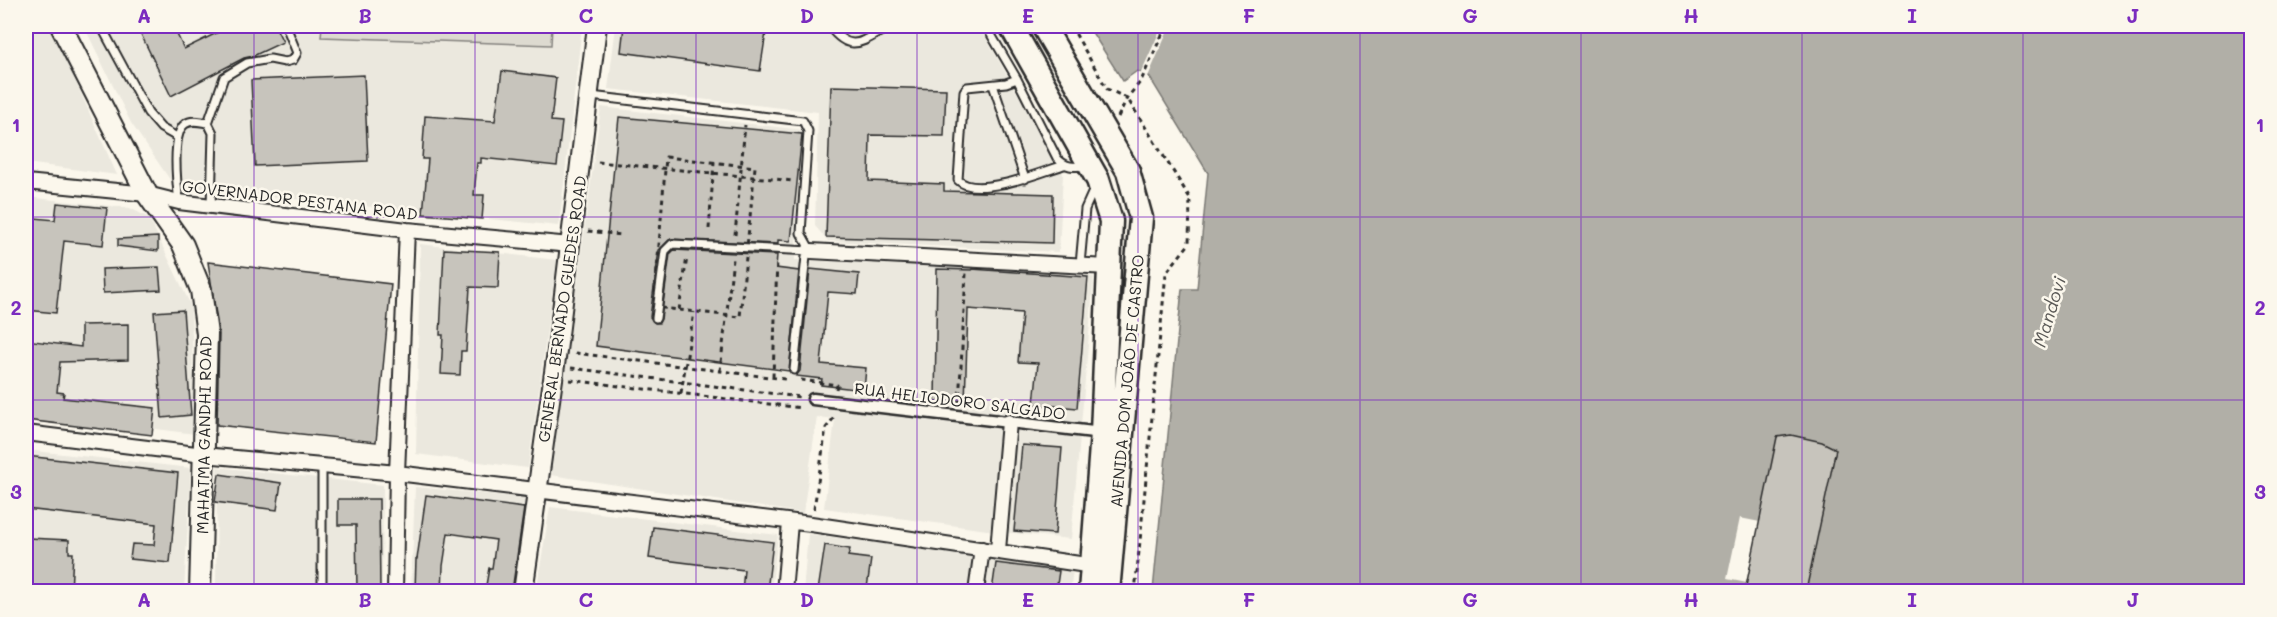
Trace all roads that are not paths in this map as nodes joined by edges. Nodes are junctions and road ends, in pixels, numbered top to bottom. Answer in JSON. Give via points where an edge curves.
{"nodes":[{"id":1,"x":61,"y":26,"type":"edge"},
{"id":2,"x":101,"y":26,"type":"edge"},
{"id":3,"x":286,"y":26,"type":"edge"},
{"id":4,"x":597,"y":26,"type":"edge"},
{"id":5,"x":829,"y":26,"type":"edge"},
{"id":6,"x":891,"y":26,"type":"edge"},
{"id":7,"x":986,"y":26,"type":"edge"},
{"id":8,"x":1011,"y":26,"type":"edge"},
{"id":9,"x":1043,"y":26,"type":"edge"},
{"id":10,"x":1017,"y":79,"type":"junction"},
{"id":11,"x":993,"y":85,"type":"junction"},
{"id":12,"x":590,"y":96,"type":"junction"},
{"id":13,"x":208,"y":123,"type":"junction"},
{"id":14,"x":177,"y":137,"type":"junction"},
{"id":15,"x":1064,"y":165,"type":"junction"},
{"id":16,"x":1025,"y":179,"type":"junction"},
{"id":17,"x":1098,"y":182,"type":"junction"},
{"id":18,"x":27,"y":183,"type":"edge"},
{"id":19,"x":147,"y":194,"type":"junction"},
{"id":20,"x":178,"y":202,"type":"junction"},
{"id":21,"x":211,"y":206,"type":"junction"},
{"id":22,"x":26,"y":213,"type":"edge"},
{"id":23,"x":407,"y":230,"type":"junction"},
{"id":24,"x":572,"y":237,"type":"junction"},
{"id":25,"x":809,"y":248,"type":"junction"},
{"id":26,"x":1080,"y":265,"type":"junction"},
{"id":27,"x":1108,"y":267,"type":"junction"},
{"id":28,"x":656,"y":318,"type":"dead end"},
{"id":29,"x":794,"y":370,"type":"dead end"},
{"id":30,"x":813,"y":399,"type":"road end"},
{"id":31,"x":1009,"y":422,"type":"junction"},
{"id":32,"x":1102,"y":433,"type":"junction"},
{"id":33,"x":26,"y":434,"type":"edge"},
{"id":34,"x":204,"y":455,"type":"junction"},
{"id":35,"x":322,"y":466,"type":"junction"},
{"id":36,"x":397,"y":473,"type":"junction"},
{"id":37,"x":537,"y":492,"type":"junction"},
{"id":38,"x":790,"y":523,"type":"junction"},
{"id":39,"x":982,"y":549,"type":"junction"},
{"id":40,"x":998,"y":550,"type":"junction"},
{"id":41,"x":1093,"y":566,"type":"junction"},
{"id":42,"x":200,"y":591,"type":"edge"},
{"id":43,"x":322,"y":591,"type":"edge"},
{"id":44,"x":395,"y":591,"type":"edge"},
{"id":45,"x":523,"y":591,"type":"edge"},
{"id":46,"x":783,"y":591,"type":"edge"},
{"id":47,"x":976,"y":591,"type":"edge"},
{"id":48,"x":1090,"y":591,"type":"edge"},
{"id":49,"x":1108,"y":591,"type":"edge"}],
"edges":[{"from":1,"to":19,"type":"main road","name":"MAHATMA GANDHI ROAD"},
{"from":2,"to":14,"type":"lane","via":[[148,113],[161,128]]},
{"from":3,"to":13,"type":"lane","via":[[297,53],[293,60],[247,63],[224,77]]},
{"from":4,"to":12,"type":"street","name":"GENERAL BERNADO GUEDES ROAD"},
{"from":5,"to":6,"type":"lane","via":[[843,42],[857,44]]},
{"from":7,"to":10,"type":"lane"},
{"from":8,"to":17,"type":"main road","name":"AVENIDA DOM JOÃO DE CASTRO"},
{"from":9,"to":49,"type":"main road","name":"AVENIDA DOM JOÃO DE CASTRO","via":[[1128,171],[1141,218]]},
{"from":10,"to":11,"type":"lane"},
{"from":10,"to":15,"type":"lane"},
{"from":11,"to":16,"type":"lane"},
{"from":11,"to":16,"type":"lane","via":[[970,85],[964,91],[958,180],[962,185],[974,186]]},
{"from":12,"to":24,"type":"street","name":"GENERAL BERNADO GUEDES ROAD"},
{"from":12,"to":25,"type":"lane","via":[[803,121],[808,131],[801,233]]},
{"from":13,"to":14,"type":"lane","via":[[194,121],[184,125]]},
{"from":13,"to":21,"type":"lane","via":[[213,133]]},
{"from":14,"to":20,"type":"lane"},
{"from":15,"to":16,"type":"lane"},
{"from":15,"to":17,"type":"lane"},
{"from":17,"to":26,"type":"lane","via":[[1085,209]]},
{"from":17,"to":27,"type":"main road","name":"AVENIDA DOM JOÃO DE CASTRO","via":[[1112,221]]},
{"from":18,"to":19,"type":"street","name":"GOVERNADOR PESTANA ROAD"},
{"from":18,"to":22,"type":"lane"},
{"from":19,"to":20,"type":"street","name":"GOVERNADOR PESTANA ROAD"},
{"from":19,"to":34,"type":"main road","name":"MAHATMA GANDHI ROAD","via":[[183,245],[201,290],[207,334]]},
{"from":20,"to":21,"type":"street","name":"GOVERNADOR PESTANA ROAD"},
{"from":21,"to":23,"type":"street","name":"GOVERNADOR PESTANA ROAD"},
{"from":23,"to":24,"type":"street","name":"GOVERNADOR PESTANA ROAD"},
{"from":23,"to":36,"type":"street"},
{"from":24,"to":37,"type":"street","name":"GENERAL BERNADO GUEDES ROAD"},
{"from":25,"to":26,"type":"street"},
{"from":25,"to":28,"type":"lane","via":[[672,244],[664,251]]},
{"from":25,"to":29,"type":"lane"},
{"from":26,"to":27,"type":"street"},
{"from":27,"to":32,"type":"main road","name":"AVENIDA DOM JOÃO DE CASTRO"},
{"from":30,"to":31,"type":"street","name":"RUA HELIODORO SALGADO"},
{"from":31,"to":32,"type":"street","name":"RUA HELIODORO SALGADO"},
{"from":31,"to":40,"type":"street"},
{"from":32,"to":41,"type":"main road","name":"AVENIDA DOM JOÃO DE CASTRO"},
{"from":33,"to":34,"type":"street"},
{"from":34,"to":35,"type":"street"},
{"from":34,"to":42,"type":"main road","name":"MAHATMA GANDHI ROAD"},
{"from":35,"to":36,"type":"street"},
{"from":35,"to":43,"type":"lane"},
{"from":36,"to":37,"type":"street"},
{"from":36,"to":44,"type":"street"},
{"from":37,"to":38,"type":"street"},
{"from":37,"to":45,"type":"street","name":"GENERAL BERNADO GUEDES ROAD"},
{"from":38,"to":39,"type":"street"},
{"from":38,"to":46,"type":"street"},
{"from":39,"to":40,"type":"street"},
{"from":39,"to":47,"type":"street"},
{"from":40,"to":41,"type":"street"},
{"from":41,"to":48,"type":"main road","name":"AVENIDA DOM JOÃO DE CASTRO"}]}
